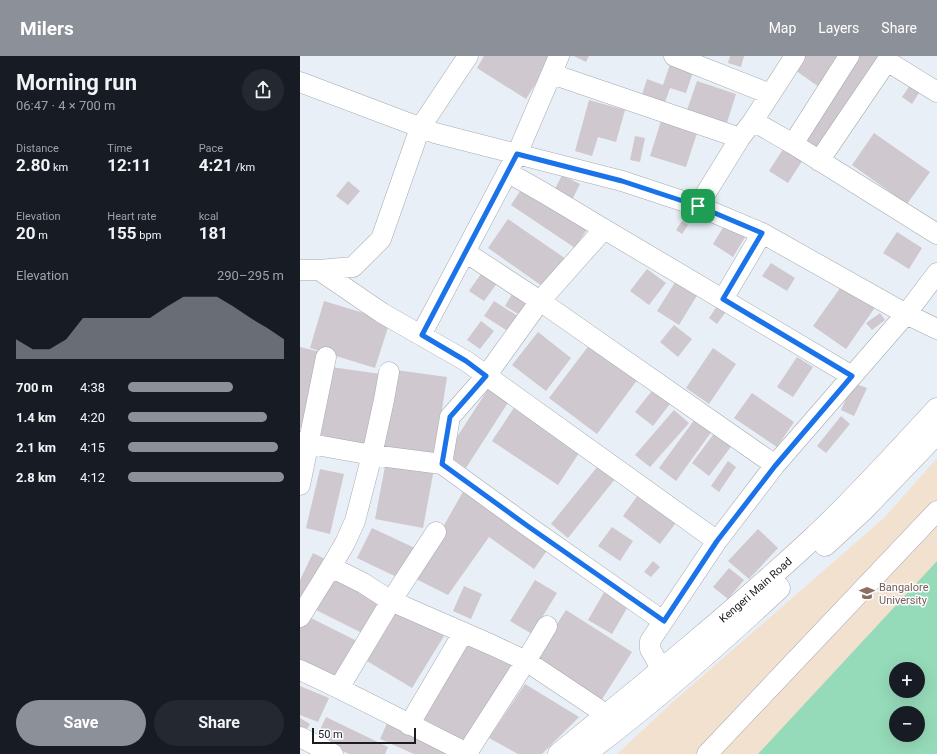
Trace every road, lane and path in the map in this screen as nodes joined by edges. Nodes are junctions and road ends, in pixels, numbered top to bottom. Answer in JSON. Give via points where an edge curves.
{"nodes":[{"id":1,"x":468,"y":56,"type":"edge"},
{"id":2,"x":674,"y":56,"type":"edge"},
{"id":3,"x":794,"y":56,"type":"edge"},
{"id":4,"x":849,"y":56,"type":"edge"},
{"id":5,"x":889,"y":58,"type":"edge"},
{"id":6,"x":555,"y":65,"type":"edge"},
{"id":7,"x":300,"y":82,"type":"edge"},
{"id":8,"x":937,"y":92,"type":"edge"},
{"id":9,"x":770,"y":94,"type":"junction"},
{"id":10,"x":753,"y":121,"type":"junction"},
{"id":11,"x":420,"y":128,"type":"junction"},
{"id":12,"x":740,"y":138,"type":"junction"},
{"id":13,"x":792,"y":144,"type":"junction"},
{"id":14,"x":517,"y":154,"type":"junction"},
{"id":15,"x":819,"y":161,"type":"junction"},
{"id":16,"x":507,"y":172,"type":"junction"},
{"id":17,"x":698,"y":206,"type":"junction"},
{"id":18,"x":604,"y":229,"type":"junction"},
{"id":19,"x":762,"y":233,"type":"junction"},
{"id":20,"x":937,"y":234,"type":"edge"},
{"id":21,"x":465,"y":252,"type":"junction"},
{"id":22,"x":309,"y":270,"type":"edge"},
{"id":23,"x":937,"y":273,"type":"edge"},
{"id":24,"x":723,"y":299,"type":"junction"},
{"id":25,"x":540,"y":302,"type":"junction"},
{"id":26,"x":906,"y":314,"type":"junction"},
{"id":27,"x":937,"y":329,"type":"edge"},
{"id":28,"x":422,"y":335,"type":"junction"},
{"id":29,"x":326,"y":357,"type":"dead end"},
{"id":30,"x":389,"y":372,"type":"dead end"},
{"id":31,"x":486,"y":376,"type":"junction"},
{"id":32,"x":852,"y":376,"type":"junction"},
{"id":33,"x":937,"y":409,"type":"edge"},
{"id":34,"x":937,"y":433,"type":"edge"},
{"id":35,"x":304,"y":442,"type":"edge"},
{"id":36,"x":372,"y":455,"type":"junction"},
{"id":37,"x":442,"y":464,"type":"junction"},
{"id":38,"x":775,"y":466,"type":"junction"},
{"id":39,"x":300,"y":484,"type":"edge"},
{"id":40,"x":937,"y":511,"type":"edge"},
{"id":41,"x":436,"y":532,"type":"dead end"},
{"id":42,"x":717,"y":541,"type":"junction"},
{"id":43,"x":331,"y":567,"type":"junction"},
{"id":44,"x":391,"y":601,"type":"junction"},
{"id":45,"x":300,"y":617,"type":"edge"},
{"id":46,"x":664,"y":621,"type":"junction"},
{"id":47,"x":547,"y":626,"type":"dead end"},
{"id":48,"x":463,"y":633,"type":"junction"},
{"id":49,"x":526,"y":662,"type":"junction"},
{"id":50,"x":300,"y":670,"type":"edge"},
{"id":51,"x":662,"y":670,"type":"junction"},
{"id":52,"x":340,"y":688,"type":"junction"},
{"id":53,"x":607,"y":715,"type":"junction"},
{"id":54,"x":409,"y":725,"type":"junction"},
{"id":55,"x":304,"y":744,"type":"edge"},
{"id":56,"x":333,"y":754,"type":"edge"},
{"id":57,"x":468,"y":754,"type":"edge"},
{"id":58,"x":559,"y":754,"type":"edge"},
{"id":59,"x":584,"y":754,"type":"edge"},
{"id":60,"x":707,"y":754,"type":"edge"}],
"edges":[{"from":1,"to":11,"type":"street"},
{"from":2,"to":9,"type":"street"},
{"from":3,"to":9,"type":"street"},
{"from":4,"to":13,"type":"street"},
{"from":5,"to":8,"type":"street"},
{"from":5,"to":15,"type":"street"},
{"from":6,"to":12,"type":"street"},
{"from":6,"to":14,"type":"street"},
{"from":7,"to":11,"type":"street"},
{"from":9,"to":10,"type":"street"},
{"from":10,"to":12,"type":"street"},
{"from":10,"to":13,"type":"street"},
{"from":11,"to":14,"type":"street"},
{"from":11,"to":22,"type":"street","via":[[381,239],[353,266]]},
{"from":12,"to":17,"type":"street"},
{"from":13,"to":15,"type":"street"},
{"from":14,"to":16,"type":"street"},
{"from":14,"to":17,"type":"street","via":[[622,181]]},
{"from":15,"to":20,"type":"street"},
{"from":16,"to":18,"type":"street"},
{"from":16,"to":21,"type":"street"},
{"from":17,"to":19,"type":"street"},
{"from":18,"to":24,"type":"street"},
{"from":18,"to":25,"type":"street"},
{"from":19,"to":24,"type":"street"},
{"from":19,"to":26,"type":"street"},
{"from":21,"to":25,"type":"street"},
{"from":21,"to":28,"type":"street"},
{"from":22,"to":28,"type":"street"},
{"from":23,"to":26,"type":"street"},
{"from":24,"to":32,"type":"street"},
{"from":25,"to":31,"type":"street"},
{"from":25,"to":38,"type":"street"},
{"from":26,"to":27,"type":"street"},
{"from":26,"to":32,"type":"street"},
{"from":28,"to":31,"type":"street"},
{"from":29,"to":35,"type":"street"},
{"from":30,"to":36,"type":"street"},
{"from":31,"to":37,"type":"street","via":[[450,417]]},
{"from":31,"to":42,"type":"street"},
{"from":32,"to":38,"type":"street"},
{"from":33,"to":51,"type":"main road","name":"Kengeri Main Road","via":[[812,539]]},
{"from":34,"to":59,"type":"main road","name":"Kengeri Main Road","via":[[863,510],[709,653]]},
{"from":35,"to":36,"type":"street"},
{"from":35,"to":39,"type":"street"},
{"from":36,"to":37,"type":"street"},
{"from":36,"to":43,"type":"street","via":[[354,521]]},
{"from":37,"to":46,"type":"street"},
{"from":38,"to":42,"type":"street"},
{"from":40,"to":60,"type":"street"},
{"from":41,"to":44,"type":"street"},
{"from":42,"to":46,"type":"street"},
{"from":43,"to":44,"type":"street"},
{"from":43,"to":45,"type":"street"},
{"from":44,"to":48,"type":"street"},
{"from":44,"to":52,"type":"street"},
{"from":46,"to":51,"type":"street","via":[[649,645]]},
{"from":47,"to":49,"type":"street"},
{"from":48,"to":49,"type":"street"},
{"from":48,"to":54,"type":"street"},
{"from":49,"to":53,"type":"street"},
{"from":49,"to":57,"type":"street"},
{"from":50,"to":52,"type":"street"},
{"from":51,"to":53,"type":"main road","name":"Kengeri Main Road"},
{"from":52,"to":54,"type":"street"},
{"from":53,"to":58,"type":"main road","name":"Kengeri Main Road"},
{"from":54,"to":57,"type":"street"},
{"from":55,"to":56,"type":"street"}]}
